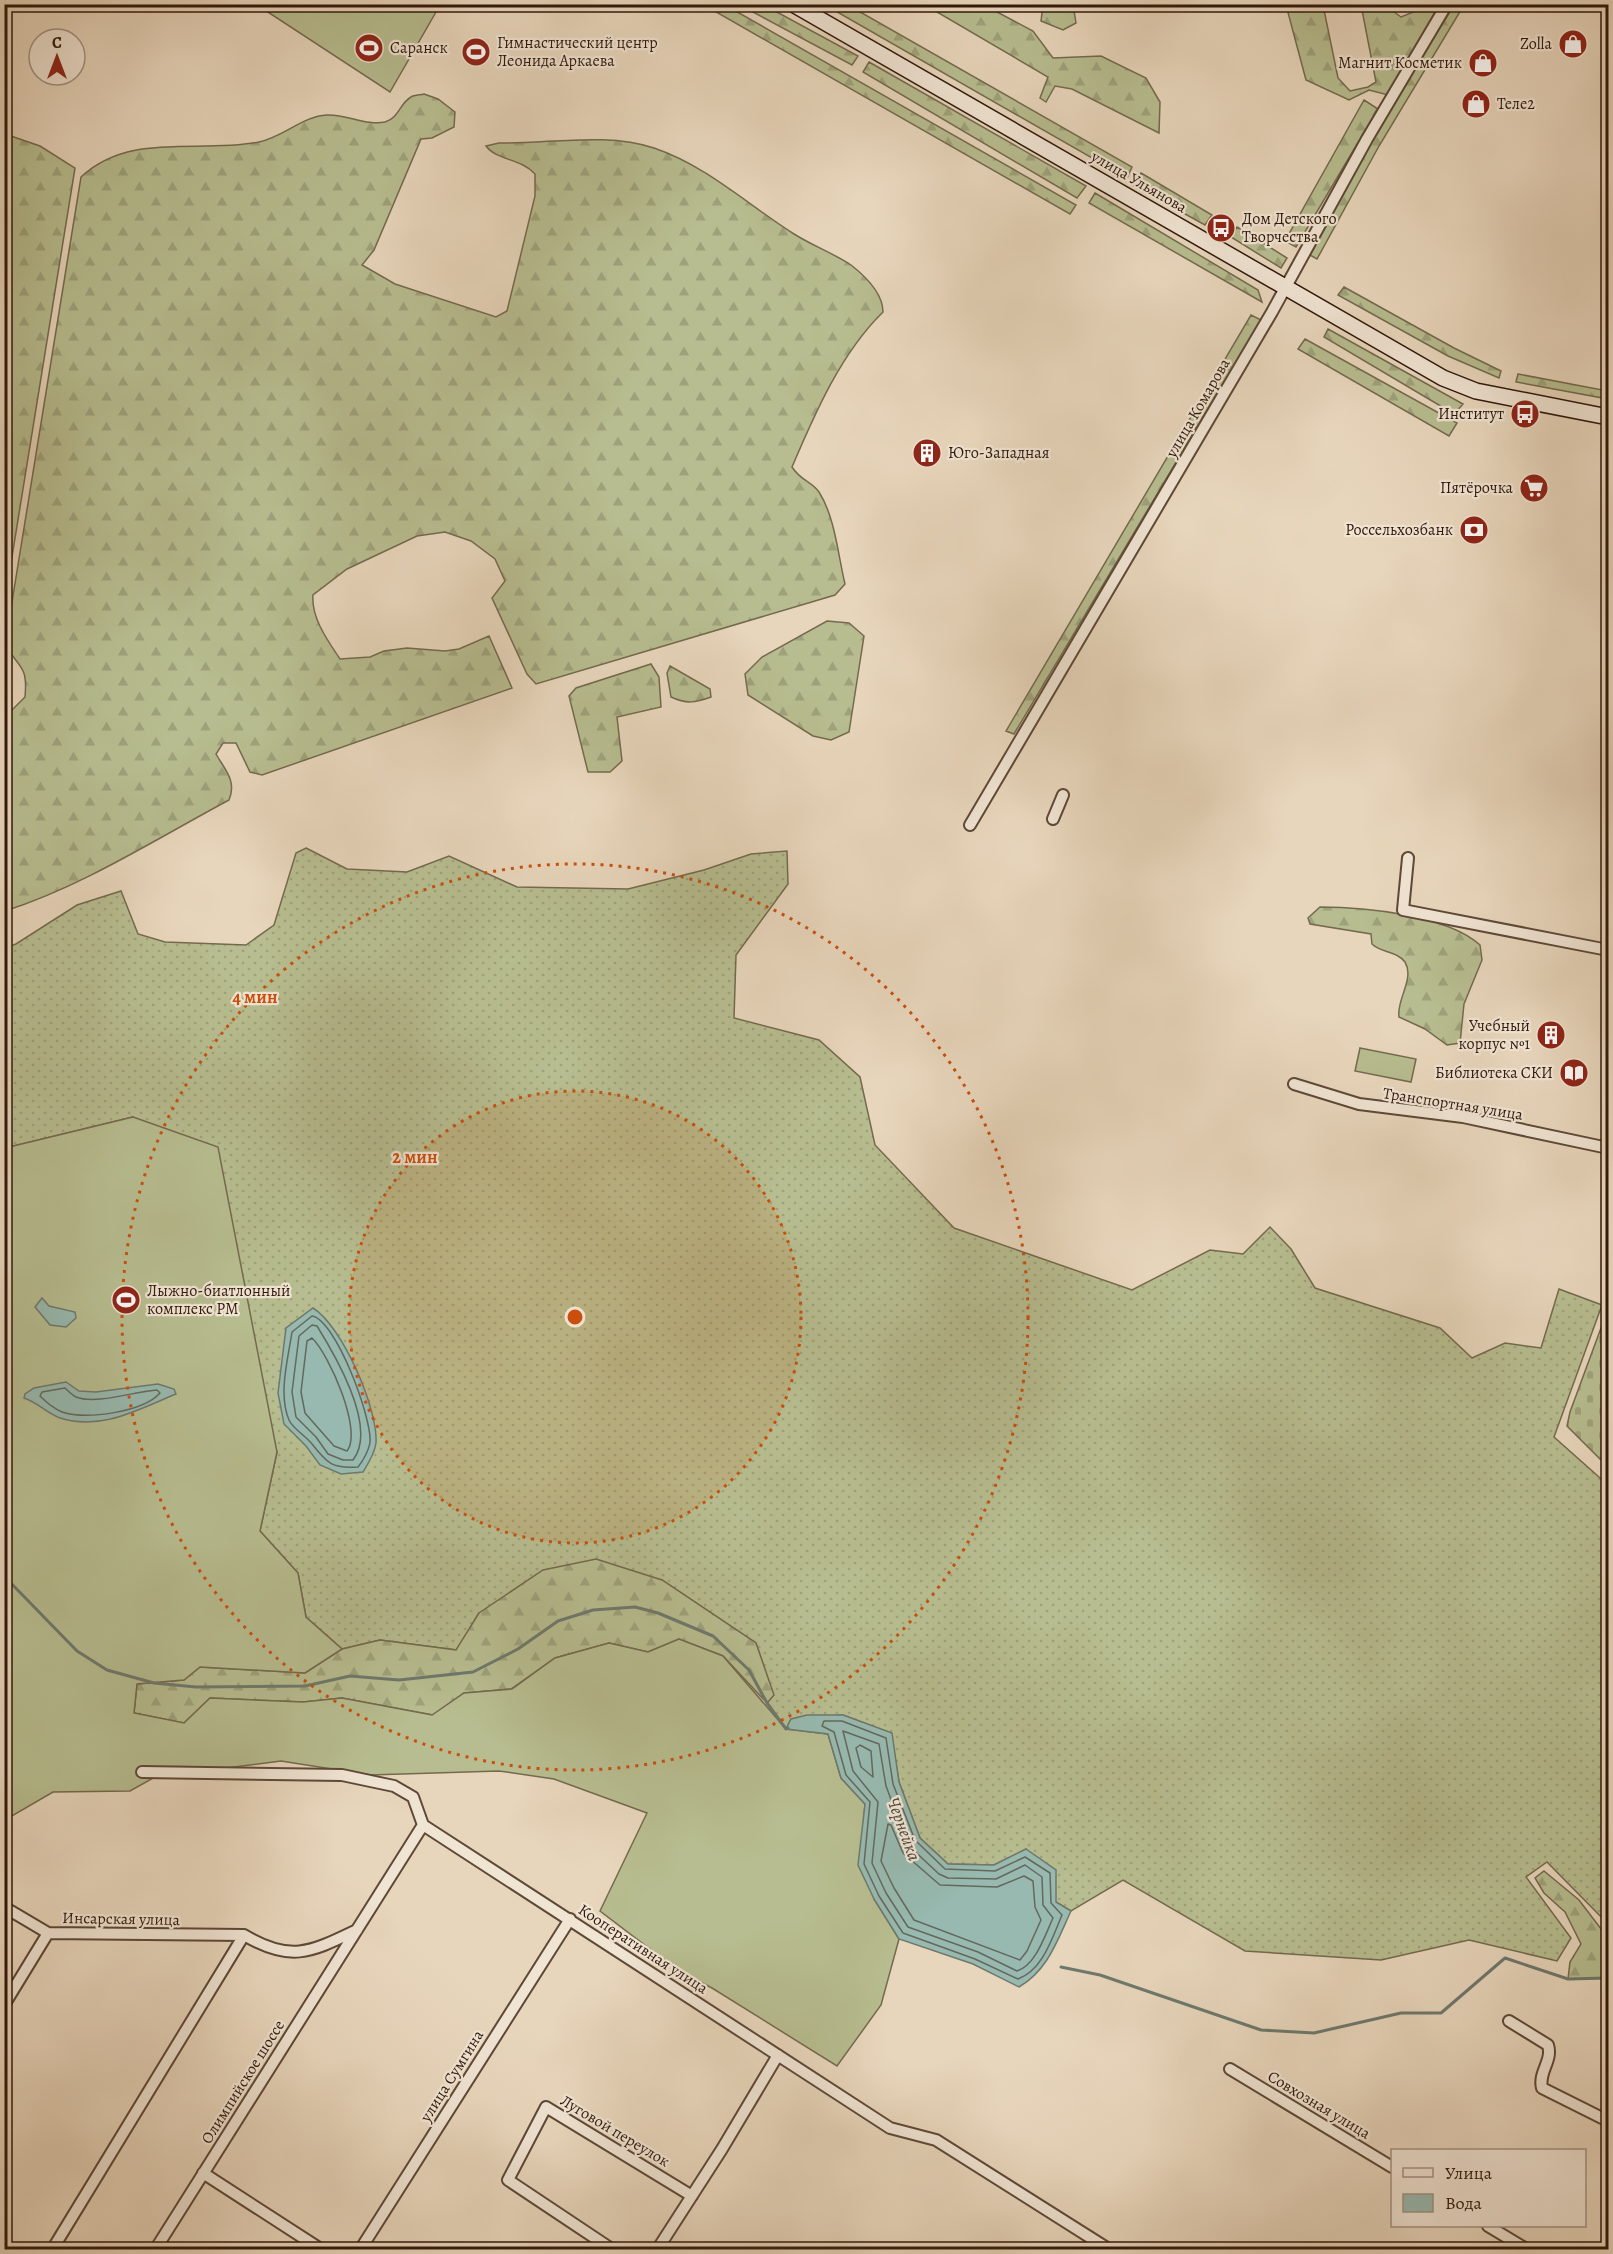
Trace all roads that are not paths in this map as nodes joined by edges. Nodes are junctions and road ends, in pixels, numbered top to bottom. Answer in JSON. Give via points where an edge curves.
{"nodes":[{"id":1,"x":793,"y":4,"type":"edge"},
{"id":2,"x":1447,"y":4,"type":"edge"},
{"id":3,"x":1286,"y":287,"type":"junction"},
{"id":4,"x":1608,"y":417,"type":"edge"},
{"id":5,"x":1062,"y":795,"type":"dead end"},
{"id":6,"x":1053,"y":819,"type":"dead end"},
{"id":7,"x":970,"y":825,"type":"dead end"},
{"id":8,"x":1408,"y":858,"type":"dead end"},
{"id":9,"x":1608,"y":951,"type":"edge"},
{"id":10,"x":1294,"y":1083,"type":"dead end"},
{"id":11,"x":1608,"y":1148,"type":"edge"},
{"id":12,"x":142,"y":1772,"type":"dead end"},
{"id":13,"x":423,"y":1825,"type":"junction"},
{"id":14,"x":4,"y":1907,"type":"edge"},
{"id":15,"x":570,"y":1919,"type":"junction"},
{"id":16,"x":357,"y":1930,"type":"junction"},
{"id":17,"x":48,"y":1933,"type":"junction"},
{"id":18,"x":244,"y":1935,"type":"junction"},
{"id":19,"x":4,"y":2005,"type":"edge"},
{"id":20,"x":1509,"y":2020,"type":"dead end"},
{"id":21,"x":778,"y":2055,"type":"junction"},
{"id":22,"x":1230,"y":2068,"type":"dead end"},
{"id":23,"x":1608,"y":2121,"type":"edge"},
{"id":24,"x":1391,"y":2166,"type":"edge"},
{"id":25,"x":204,"y":2173,"type":"junction"},
{"id":26,"x":692,"y":2196,"type":"junction"},
{"id":27,"x":1490,"y":2227,"type":"edge"},
{"id":28,"x":52,"y":2250,"type":"edge"},
{"id":29,"x":155,"y":2250,"type":"edge"},
{"id":30,"x":322,"y":2250,"type":"edge"},
{"id":31,"x":360,"y":2250,"type":"edge"},
{"id":32,"x":613,"y":2250,"type":"edge"},
{"id":33,"x":657,"y":2250,"type":"edge"},
{"id":34,"x":1110,"y":2250,"type":"edge"},
{"id":35,"x":1528,"y":2250,"type":"edge"}],
"edges":[{"from":1,"to":3,"type":"main road","name":"улица Ульянова"},
{"from":2,"to":3,"type":"street","name":"улица Комарова"},
{"from":3,"to":4,"type":"main road","name":"улица Ульянова","via":[[1460,386]]},
{"from":3,"to":7,"type":"street","name":"улица Комарова"},
{"from":5,"to":6,"type":"street"},
{"from":8,"to":9,"type":"street","via":[[1403,910]]},
{"from":10,"to":11,"type":"street","name":"Транспортная улица","via":[[1359,1104],[1463,1117]]},
{"from":12,"to":13,"type":"street","via":[[342,1775],[394,1786],[413,1797]]},
{"from":13,"to":15,"type":"street","name":"Кооперативная улица"},
{"from":13,"to":16,"type":"street","name":"Олимпийское шоссе"},
{"from":14,"to":17,"type":"street","name":"Инсарская улица"},
{"from":15,"to":21,"type":"street","name":"Кооперативная улица"},
{"from":15,"to":31,"type":"street","name":"улица Сумгина"},
{"from":16,"to":18,"type":"street","via":[[311,1952],[289,1954],[264,1947]]},
{"from":16,"to":25,"type":"street","name":"Олимпийское шоссе"},
{"from":17,"to":18,"type":"street","name":"Инсарская улица"},
{"from":17,"to":19,"type":"street"},
{"from":18,"to":28,"type":"street"},
{"from":20,"to":23,"type":"street","via":[[1548,2045],[1551,2053],[1540,2080],[1542,2088]]},
{"from":21,"to":26,"type":"street"},
{"from":21,"to":34,"type":"street","name":"Кооперативная улица","via":[[890,2128],[936,2140]]},
{"from":22,"to":24,"type":"street","name":"Совхозная улица"},
{"from":25,"to":29,"type":"street","name":"Олимпийское шоссе"},
{"from":25,"to":30,"type":"street"},
{"from":26,"to":32,"type":"street","name":"Луговой переулок","via":[[546,2107],[508,2180]]},
{"from":26,"to":33,"type":"street"},
{"from":27,"to":35,"type":"street"}]}
